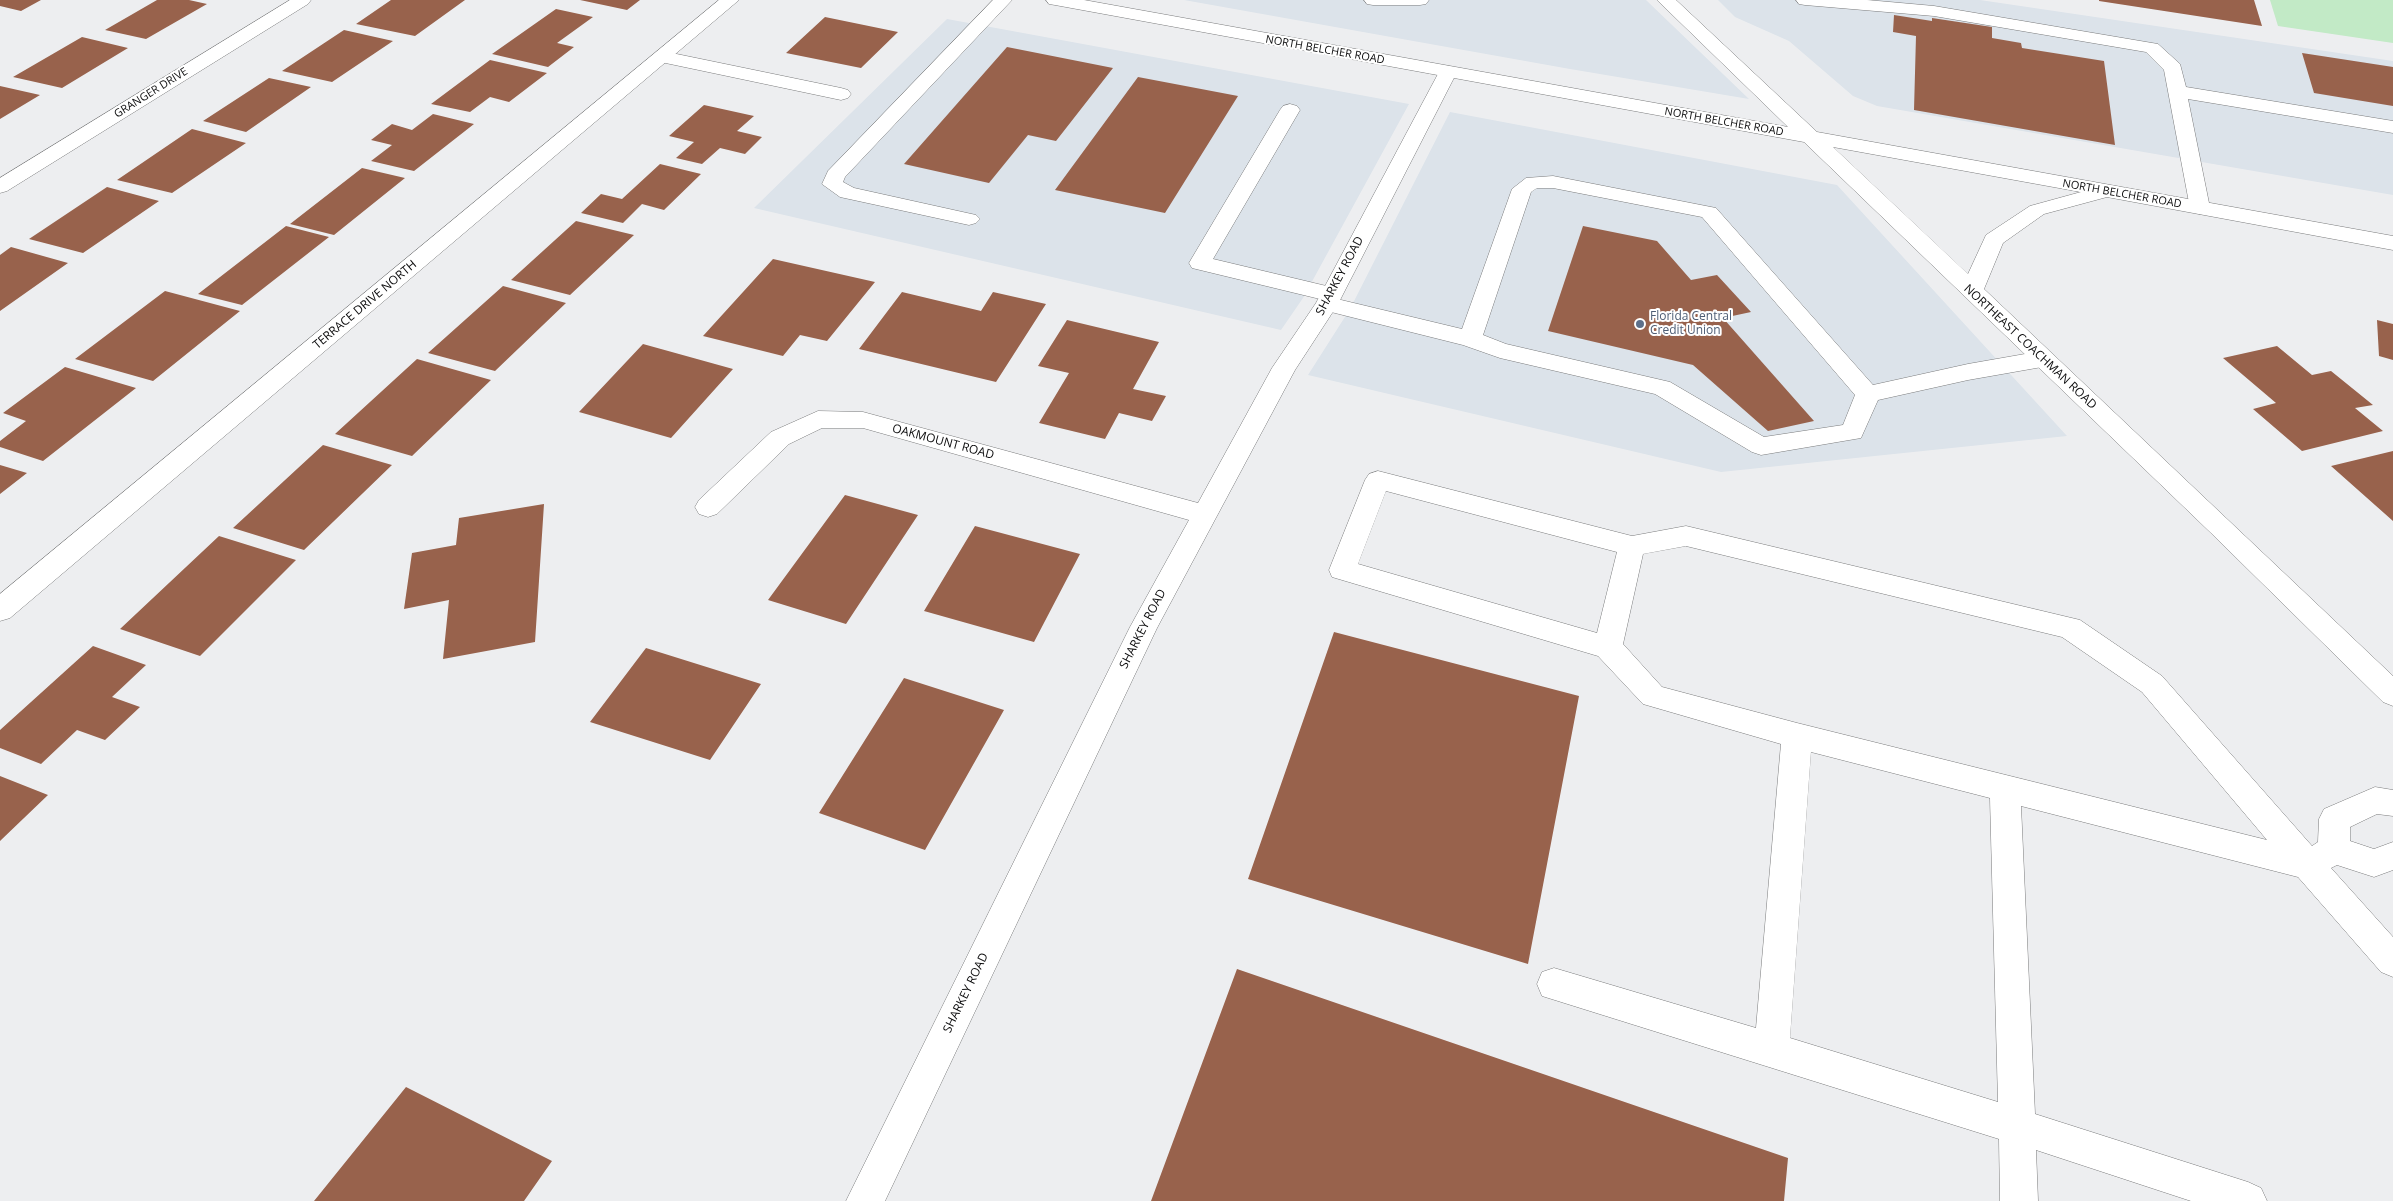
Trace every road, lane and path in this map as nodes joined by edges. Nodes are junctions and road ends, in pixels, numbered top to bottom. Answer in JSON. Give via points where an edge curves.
{"nodes":[{"id":1,"x":302,"y":0,"type":"edge"},
{"id":2,"x":730,"y":0,"type":"edge"},
{"id":3,"x":1002,"y":0,"type":"edge"},
{"id":4,"x":1055,"y":0,"type":"edge"},
{"id":5,"x":1373,"y":0,"type":"edge"},
{"id":6,"x":1420,"y":0,"type":"edge"},
{"id":7,"x":1666,"y":0,"type":"edge"},
{"id":8,"x":1805,"y":0,"type":"edge"},
{"id":9,"x":662,"y":57,"type":"junction"},
{"id":10,"x":1448,"y":72,"type":"junction"},
{"id":11,"x":2177,"y":91,"type":"junction"},
{"id":12,"x":840,"y":94,"type":"dead end"},
{"id":13,"x":1290,"y":110,"type":"dead end"},
{"id":14,"x":2393,"y":127,"type":"edge"},
{"id":15,"x":1810,"y":137,"type":"junction"},
{"id":16,"x":0,"y":187,"type":"edge"},
{"id":17,"x":2108,"y":192,"type":"junction"},
{"id":18,"x":2200,"y":208,"type":"junction"},
{"id":19,"x":969,"y":219,"type":"dead end"},
{"id":20,"x":2393,"y":243,"type":"edge"},
{"id":21,"x":1972,"y":292,"type":"junction"},
{"id":22,"x":1329,"y":299,"type":"junction"},
{"id":23,"x":1470,"y":339,"type":"junction"},
{"id":24,"x":2042,"y":359,"type":"junction"},
{"id":25,"x":1868,"y":394,"type":"junction"},
{"id":26,"x":708,"y":507,"type":"dead end"},
{"id":27,"x":1203,"y":514,"type":"junction"},
{"id":28,"x":1632,"y":546,"type":"junction"},
{"id":29,"x":0,"y":610,"type":"edge"},
{"id":30,"x":1608,"y":647,"type":"junction"},
{"id":31,"x":2393,"y":694,"type":"edge"},
{"id":32,"x":1797,"y":736,"type":"junction"},
{"id":33,"x":2005,"y":789,"type":"junction"},
{"id":34,"x":2393,"y":803,"type":"edge"},
{"id":35,"x":2393,"y":856,"type":"edge"},
{"id":36,"x":2321,"y":857,"type":"junction"},
{"id":37,"x":2393,"y":961,"type":"edge"},
{"id":38,"x":1554,"y":984,"type":"dead end"},
{"id":39,"x":1772,"y":1050,"type":"junction"},
{"id":40,"x":2016,"y":1126,"type":"junction"},
{"id":41,"x":865,"y":1201,"type":"edge"},
{"id":42,"x":2019,"y":1201,"type":"edge"},
{"id":43,"x":2248,"y":1201,"type":"edge"}],
"edges":[{"from":1,"to":16,"type":"street","name":"GRANGER DRIVE"},
{"from":2,"to":9,"type":"street","name":"TERRACE DRIVE NORTH"},
{"from":3,"to":19,"type":"street","via":[[835,176],[832,184],[847,193]]},
{"from":4,"to":10,"type":"street","name":"NORTH BELCHER ROAD"},
{"from":5,"to":6,"type":"street"},
{"from":7,"to":15,"type":"street","name":"NORTHEAST COACHMAN ROAD"},
{"from":8,"to":11,"type":"street","via":[[1934,11],[2152,48],[2173,68]]},
{"from":9,"to":12,"type":"street"},
{"from":9,"to":29,"type":"street","name":"TERRACE DRIVE NORTH"},
{"from":10,"to":15,"type":"street","name":"NORTH BELCHER ROAD"},
{"from":10,"to":22,"type":"street","name":"SHARKEY ROAD"},
{"from":11,"to":14,"type":"street"},
{"from":11,"to":18,"type":"street"},
{"from":13,"to":22,"type":"street","via":[[1200,263]]},
{"from":15,"to":17,"type":"street","name":"NORTH BELCHER ROAD"},
{"from":15,"to":21,"type":"street","name":"NORTHEAST COACHMAN ROAD"},
{"from":17,"to":18,"type":"street","name":"NORTH BELCHER ROAD"},
{"from":17,"to":21,"type":"street","via":[[2037,210],[1994,240]]},
{"from":18,"to":20,"type":"street","name":"NORTH BELCHER ROAD"},
{"from":21,"to":24,"type":"street","name":"NORTHEAST COACHMAN ROAD"},
{"from":22,"to":23,"type":"street"},
{"from":22,"to":27,"type":"street","name":"SHARKEY ROAD","via":[[1284,368]]},
{"from":23,"to":25,"type":"street","via":[[1500,350],[1662,388],[1761,446],[1852,432]]},
{"from":23,"to":25,"type":"street","via":[[1522,189],[1533,182],[1553,182],[1709,212]]},
{"from":24,"to":25,"type":"street"},
{"from":24,"to":31,"type":"street","name":"NORTHEAST COACHMAN ROAD"},
{"from":26,"to":27,"type":"street","name":"OAKMOUNT ROAD","via":[[780,438],[818,419],[863,420]]},
{"from":27,"to":41,"type":"street","name":"SHARKEY ROAD","via":[[1144,627]]},
{"from":28,"to":30,"type":"street"},
{"from":28,"to":30,"type":"street","via":[[1378,480],[1342,570]]},
{"from":28,"to":36,"type":"street","via":[[1686,536],[2070,628],[2152,684]]},
{"from":30,"to":32,"type":"street","via":[[1653,696]]},
{"from":32,"to":33,"type":"street"},
{"from":32,"to":39,"type":"street"},
{"from":33,"to":36,"type":"street"},
{"from":33,"to":40,"type":"street"},
{"from":34,"to":36,"type":"street","via":[[2375,800],[2335,819]]},
{"from":35,"to":36,"type":"street","via":[[2374,863]]},
{"from":36,"to":37,"type":"street"},
{"from":38,"to":39,"type":"street"},
{"from":39,"to":40,"type":"street"},
{"from":40,"to":42,"type":"street"},
{"from":40,"to":43,"type":"street"}]}
